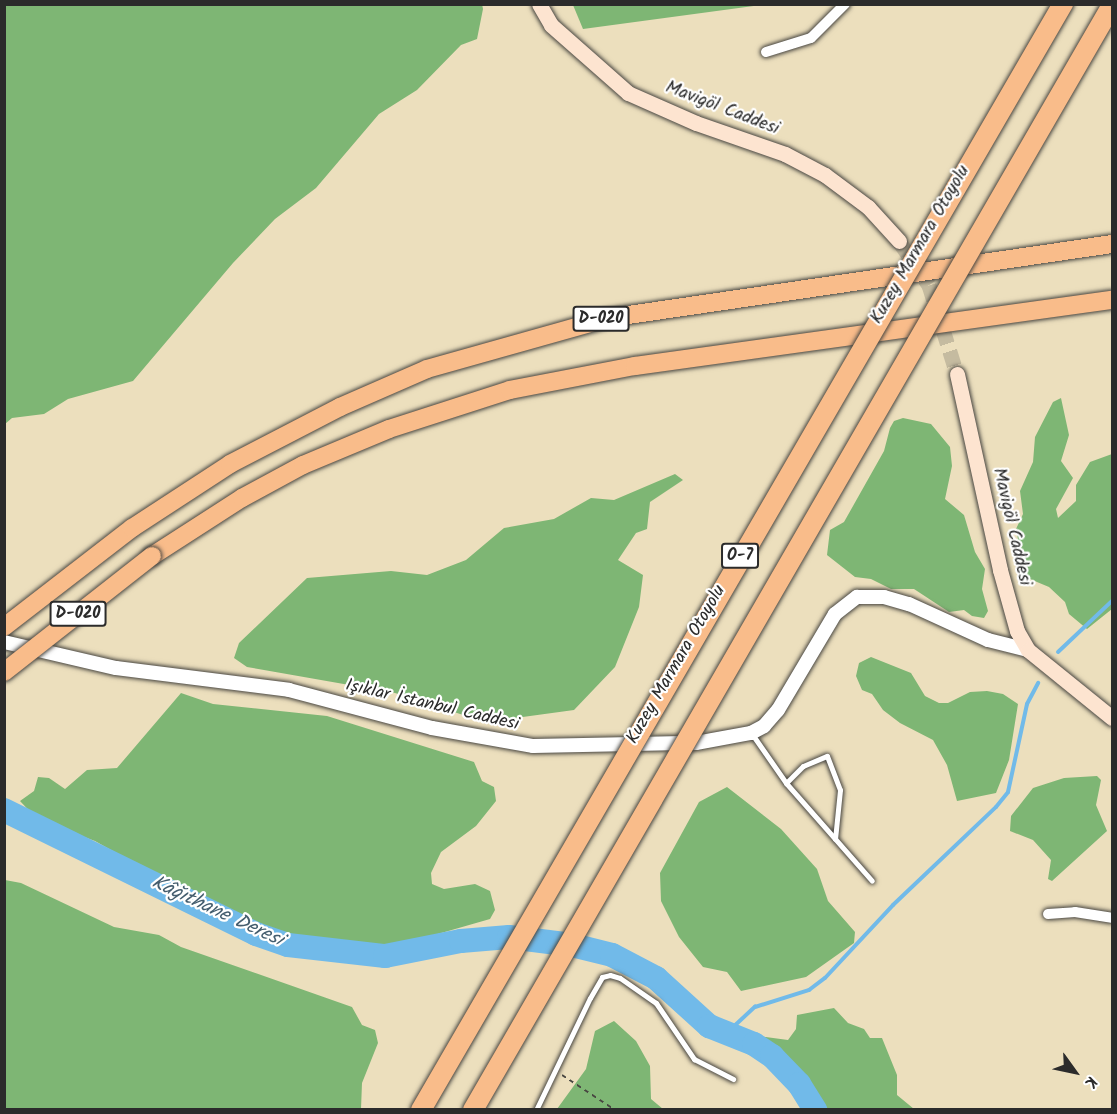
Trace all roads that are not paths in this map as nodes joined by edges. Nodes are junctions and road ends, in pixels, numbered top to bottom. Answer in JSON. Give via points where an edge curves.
{"nodes":[{"id":1,"x":539,"y":4,"type":"edge"},
{"id":2,"x":845,"y":4,"type":"edge"},
{"id":3,"x":1062,"y":4,"type":"edge"},
{"id":4,"x":1113,"y":5,"type":"edge"},
{"id":5,"x":766,"y":52,"type":"dead end"},
{"id":6,"x":899,"y":241,"type":"tunnel mouth"},
{"id":7,"x":1113,"y":244,"type":"edge"},
{"id":8,"x":1113,"y":300,"type":"edge"},
{"id":9,"x":957,"y":374,"type":"tunnel mouth"},
{"id":10,"x":4,"y":627,"type":"edge"},
{"id":11,"x":4,"y":642,"type":"edge"},
{"id":12,"x":1028,"y":650,"type":"junction"},
{"id":13,"x":4,"y":672,"type":"edge"},
{"id":14,"x":1113,"y":718,"type":"edge"},
{"id":15,"x":751,"y":733,"type":"junction"},
{"id":16,"x":786,"y":783,"type":"junction"},
{"id":17,"x":835,"y":839,"type":"junction"},
{"id":18,"x":872,"y":881,"type":"dead end"},
{"id":19,"x":1048,"y":914,"type":"dead end"},
{"id":20,"x":1113,"y":918,"type":"edge"},
{"id":21,"x":733,"y":1079,"type":"dead end"},
{"id":22,"x":421,"y":1110,"type":"edge"},
{"id":23,"x":473,"y":1110,"type":"edge"},
{"id":24,"x":536,"y":1110,"type":"edge"}],
"edges":[{"from":1,"to":6,"type":"main road","name":"Mavigöl Caddesi","via":[[551,25],[628,93],[696,123],[785,154],[825,175],[868,207]]},
{"from":2,"to":5,"type":"street","via":[[811,38]]},
{"from":3,"to":22,"type":"highway","name":"Kuzey Marmara Otoyolu","number":"O-7","bridge":true},
{"from":4,"to":23,"type":"highway","number":"O-7","bridge":true},
{"from":7,"to":10,"type":"highway","number":"D-020","via":[[608,318],[427,369],[340,406],[230,464],[132,528]]},
{"from":8,"to":13,"type":"highway","number":"D-020","bridge":true,"via":[[635,366],[499,393],[389,429],[303,465],[232,504],[152,556]]},
{"from":9,"to":12,"type":"main road","name":"Mavigöl Caddesi","via":[[1000,570],[1017,631]]},
{"from":11,"to":15,"type":"street","name":"Işıklar İstanbul Caddesi","via":[[116,668],[289,690],[432,728],[513,744],[696,743]]},
{"from":12,"to":14,"type":"main road"},
{"from":12,"to":15,"type":"street","name":"Işıklar İstanbul Caddesi","via":[[988,640],[909,604],[884,597],[857,597],[835,614],[778,710],[764,726]]},
{"from":15,"to":16,"type":"lane"},
{"from":16,"to":17,"type":"lane"},
{"from":16,"to":17,"type":"lane","via":[[803,766],[827,756],[840,790]]},
{"from":17,"to":18,"type":"lane"},
{"from":19,"to":20,"type":"street","via":[[1075,912]]},
{"from":21,"to":24,"type":"lane","via":[[694,1059],[656,1003],[610,975],[602,977],[590,998]]}]}
